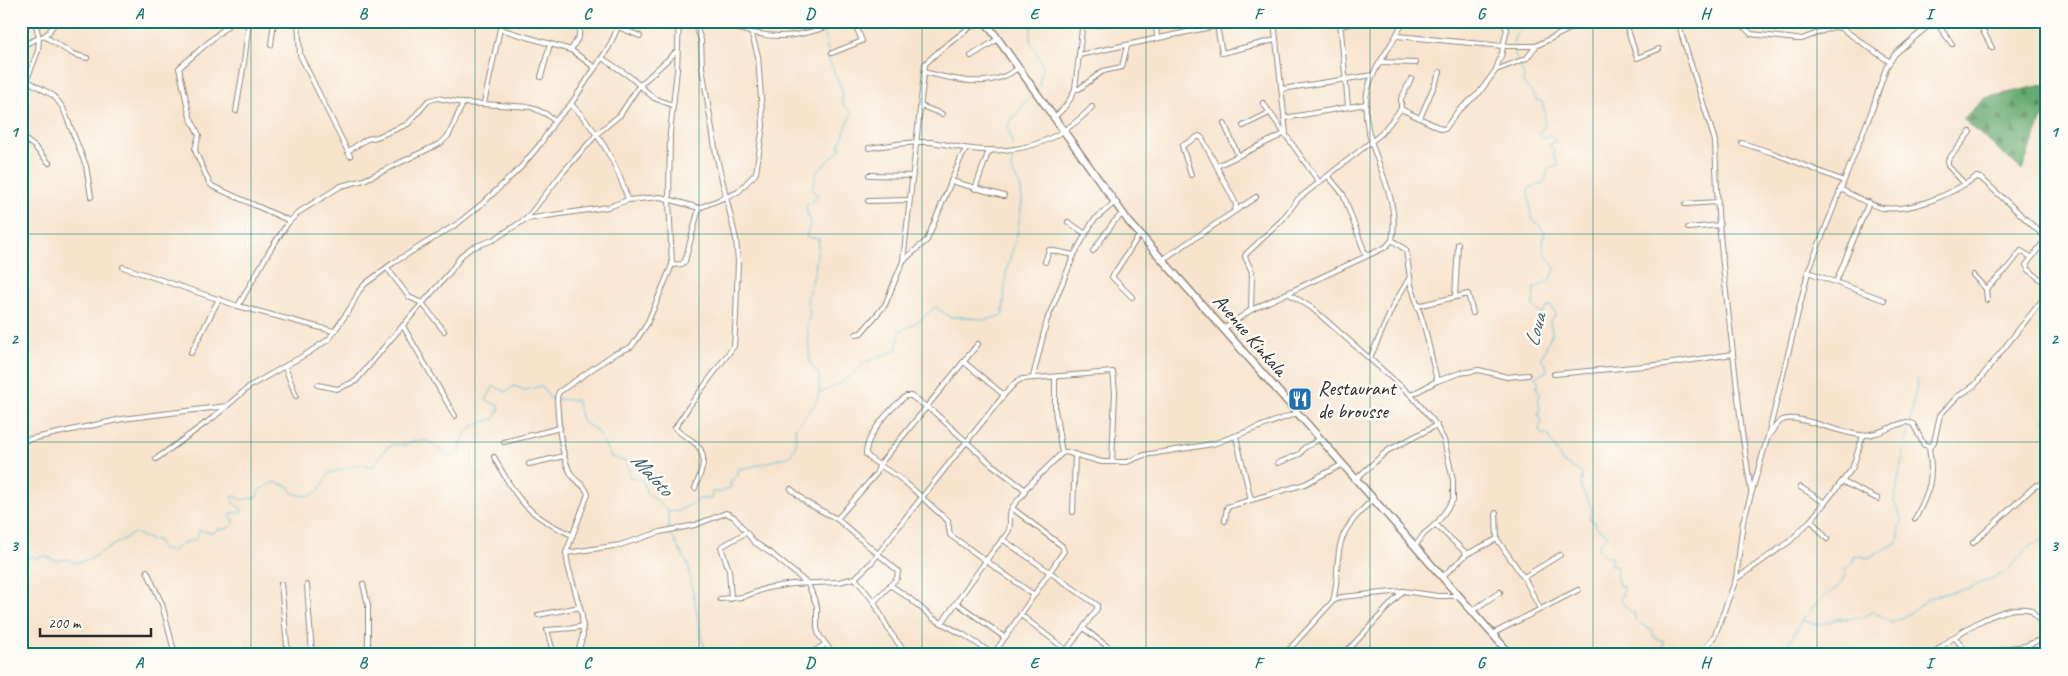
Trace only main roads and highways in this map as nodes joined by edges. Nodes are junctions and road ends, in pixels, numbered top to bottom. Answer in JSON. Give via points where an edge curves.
{"nodes":[{"id":1,"x":985,"y":21,"type":"edge"},
{"id":2,"x":1511,"y":655,"type":"edge"}],
"edges":[{"from":1,"to":2,"type":"main road","name":"Avenue Kinkala","via":[[1122,214]]}]}
